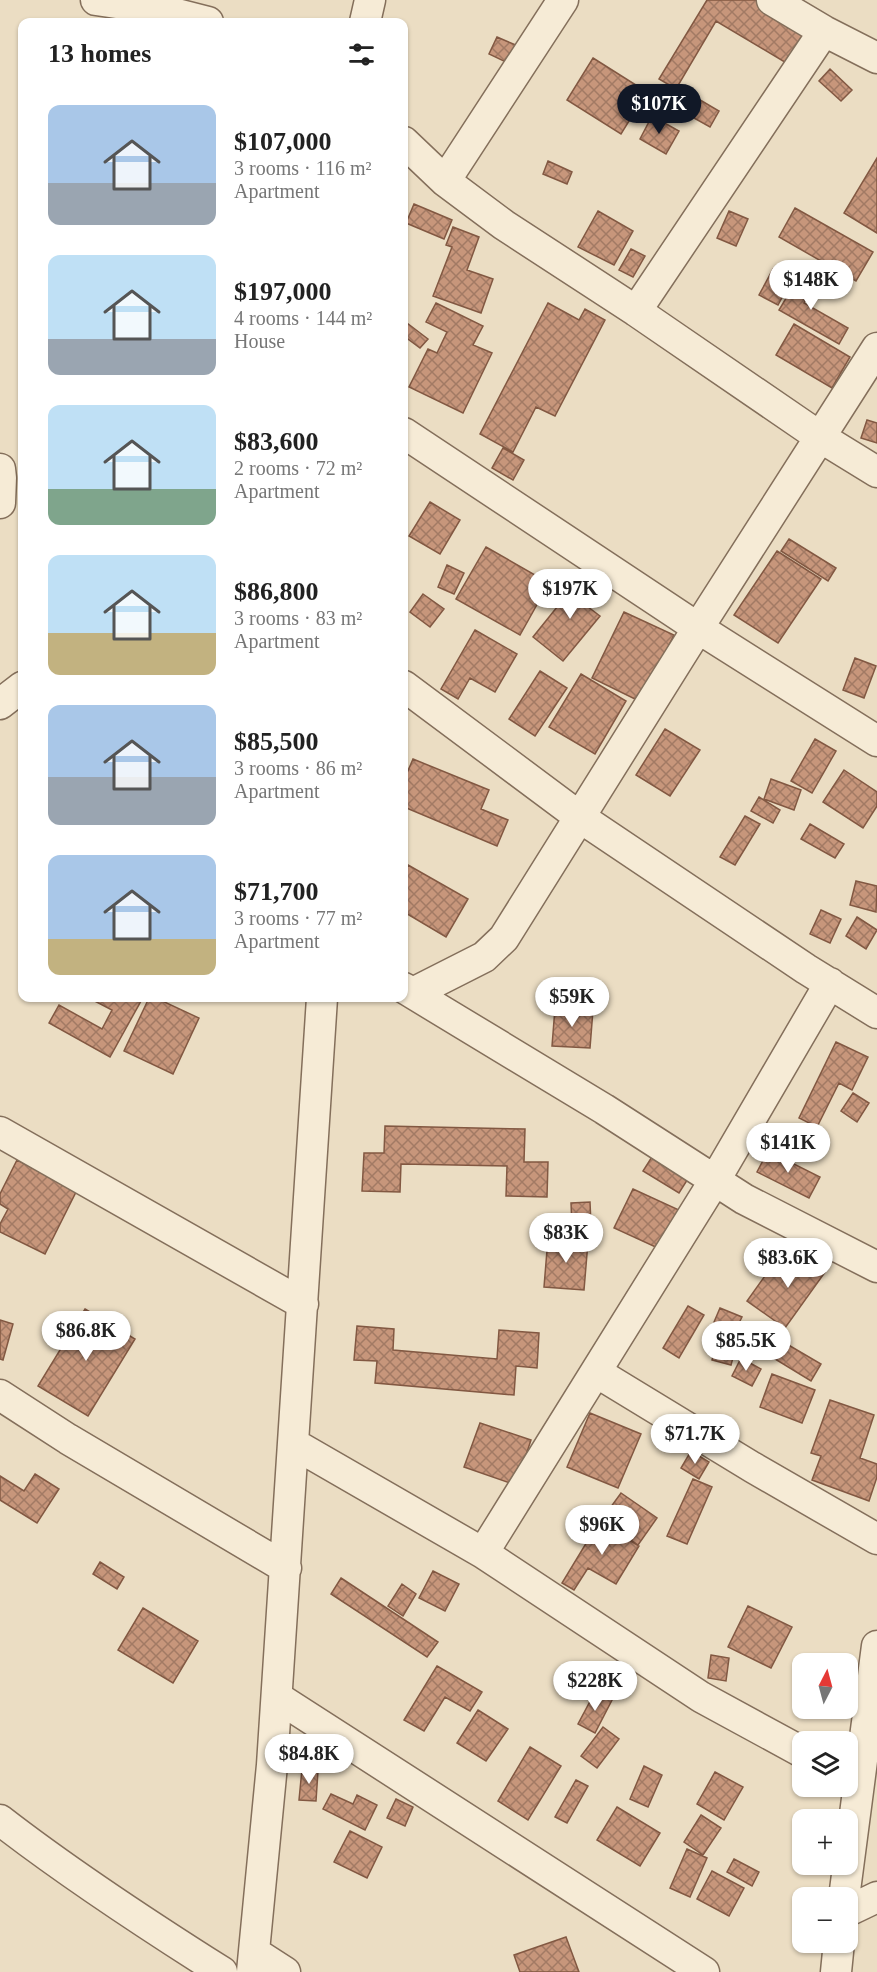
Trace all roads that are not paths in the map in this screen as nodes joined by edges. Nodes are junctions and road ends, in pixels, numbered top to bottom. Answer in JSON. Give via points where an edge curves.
{"nodes":[{"id":1,"x":96,"y":0,"type":"edge"},
{"id":2,"x":370,"y":0,"type":"edge"},
{"id":3,"x":563,"y":0,"type":"edge"},
{"id":4,"x":772,"y":0,"type":"edge"},
{"id":5,"x":192,"y":18,"type":"edge"},
{"id":6,"x":366,"y":18,"type":"edge"},
{"id":7,"x":824,"y":31,"type":"junction"},
{"id":8,"x":877,"y":58,"type":"edge"},
{"id":9,"x":408,"y":146,"type":"edge"},
{"id":10,"x":445,"y":181,"type":"junction"},
{"id":11,"x":636,"y":310,"type":"junction"},
{"id":12,"x":877,"y":348,"type":"edge"},
{"id":13,"x":408,"y":436,"type":"edge"},
{"id":14,"x":820,"y":437,"type":"junction"},
{"id":15,"x":0,"y":469,"type":"edge"},
{"id":16,"x":877,"y":472,"type":"edge"},
{"id":17,"x":0,"y":503,"type":"edge"},
{"id":18,"x":698,"y":628,"type":"junction"},
{"id":19,"x":408,"y":689,"type":"edge"},
{"id":20,"x":18,"y":690,"type":"edge"},
{"id":21,"x":0,"y":704,"type":"edge"},
{"id":22,"x":877,"y":741,"type":"edge"},
{"id":23,"x":581,"y":818,"type":"junction"},
{"id":24,"x":830,"y":983,"type":"junction"},
{"id":25,"x":408,"y":990,"type":"edge"},
{"id":26,"x":322,"y":1002,"type":"edge"},
{"id":27,"x":877,"y":1012,"type":"edge"},
{"id":28,"x":0,"y":1131,"type":"edge"},
{"id":29,"x":715,"y":1180,"type":"junction"},
{"id":30,"x":877,"y":1267,"type":"edge"},
{"id":31,"x":303,"y":1304,"type":"junction"},
{"id":32,"x":596,"y":1372,"type":"junction"},
{"id":33,"x":0,"y":1395,"type":"edge"},
{"id":34,"x":294,"y":1444,"type":"junction"},
{"id":35,"x":877,"y":1539,"type":"edge"},
{"id":36,"x":483,"y":1553,"type":"junction"},
{"id":37,"x":286,"y":1568,"type":"junction"},
{"id":38,"x":877,"y":1646,"type":"edge"},
{"id":39,"x":277,"y":1697,"type":"junction"},
{"id":40,"x":792,"y":1747,"type":"edge"},
{"id":41,"x":858,"y":1751,"type":"edge"},
{"id":42,"x":852,"y":1797,"type":"edge"},
{"id":43,"x":0,"y":1820,"type":"edge"},
{"id":44,"x":845,"y":1887,"type":"edge"},
{"id":45,"x":877,"y":1897,"type":"edge"},
{"id":46,"x":858,"y":1906,"type":"edge"},
{"id":47,"x":838,"y":1953,"type":"edge"},
{"id":48,"x":253,"y":1962,"type":"edge"},
{"id":49,"x":222,"y":1972,"type":"edge"},
{"id":50,"x":285,"y":1972,"type":"edge"},
{"id":51,"x":704,"y":1972,"type":"edge"},
{"id":52,"x":836,"y":1972,"type":"edge"}],
"edges":[{"from":1,"to":5,"type":"street"},
{"from":2,"to":6,"type":"street"},
{"from":3,"to":10,"type":"street"},
{"from":4,"to":7,"type":"street"},
{"from":7,"to":8,"type":"street"},
{"from":7,"to":11,"type":"street"},
{"from":9,"to":10,"type":"street"},
{"from":10,"to":11,"type":"street","via":[[504,225]]},
{"from":11,"to":14,"type":"street"},
{"from":12,"to":14,"type":"street"},
{"from":13,"to":18,"type":"street"},
{"from":14,"to":16,"type":"street"},
{"from":14,"to":18,"type":"street"},
{"from":15,"to":17,"type":"street"},
{"from":18,"to":22,"type":"street"},
{"from":18,"to":23,"type":"street"},
{"from":19,"to":23,"type":"street"},
{"from":20,"to":21,"type":"street"},
{"from":23,"to":24,"type":"street"},
{"from":23,"to":25,"type":"street","via":[[504,938],[484,957]]},
{"from":24,"to":27,"type":"street"},
{"from":24,"to":29,"type":"street"},
{"from":25,"to":29,"type":"street"},
{"from":26,"to":31,"type":"street"},
{"from":28,"to":31,"type":"street"},
{"from":29,"to":30,"type":"street","via":[[744,1199]]},
{"from":29,"to":32,"type":"street"},
{"from":31,"to":34,"type":"street"},
{"from":32,"to":35,"type":"street"},
{"from":32,"to":36,"type":"street"},
{"from":33,"to":37,"type":"street"},
{"from":34,"to":36,"type":"street"},
{"from":34,"to":37,"type":"street"},
{"from":36,"to":40,"type":"street","via":[[701,1697]]},
{"from":37,"to":39,"type":"street"},
{"from":38,"to":41,"type":"street"},
{"from":39,"to":48,"type":"street"},
{"from":39,"to":51,"type":"street"},
{"from":42,"to":44,"type":"street"},
{"from":43,"to":49,"type":"street","via":[[148,1926]]},
{"from":45,"to":46,"type":"street"},
{"from":47,"to":52,"type":"street"},
{"from":48,"to":50,"type":"street"}]}
